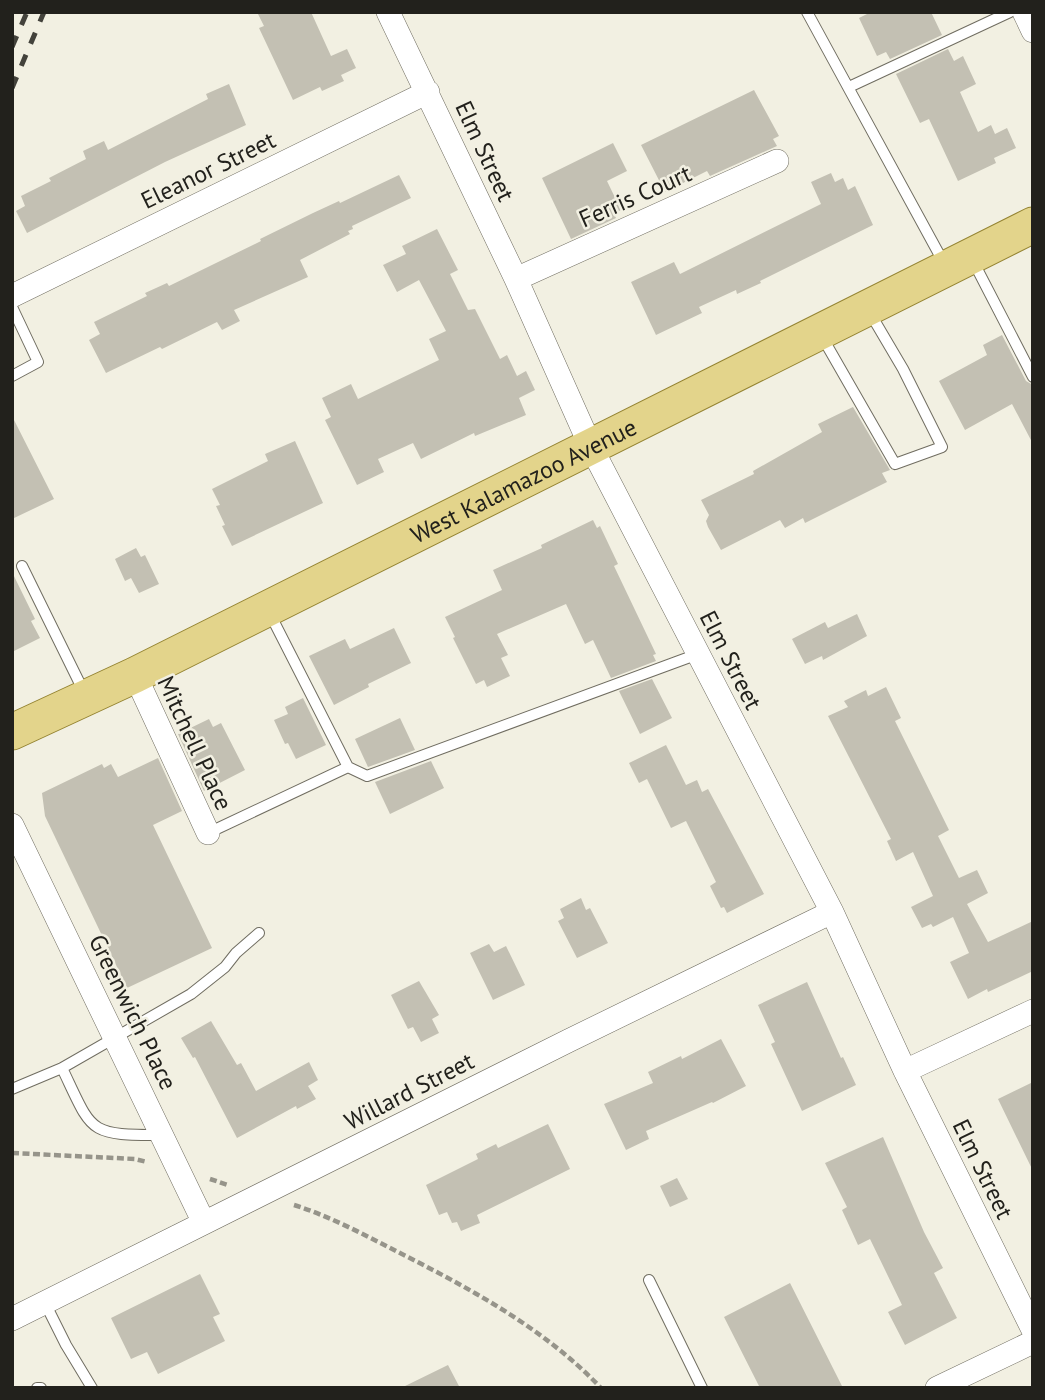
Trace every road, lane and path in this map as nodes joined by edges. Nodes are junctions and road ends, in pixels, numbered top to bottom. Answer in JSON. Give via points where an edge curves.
{"nodes":[{"id":1,"x":388,"y":12,"type":"edge"},
{"id":2,"x":807,"y":12,"type":"edge"},
{"id":3,"x":1010,"y":12,"type":"edge"},
{"id":4,"x":1024,"y":12,"type":"edge"},
{"id":5,"x":1033,"y":31,"type":"edge"},
{"id":6,"x":849,"y":87,"type":"junction"},
{"id":7,"x":428,"y":92,"type":"junction"},
{"id":8,"x":777,"y":161,"type":"dead end"},
{"id":9,"x":1033,"y":225,"type":"edge"},
{"id":10,"x":958,"y":262,"type":"junction"},
{"id":11,"x":516,"y":279,"type":"junction"},
{"id":12,"x":12,"y":296,"type":"edge"},
{"id":13,"x":12,"y":307,"type":"edge"},
{"id":14,"x":867,"y":307,"type":"junction"},
{"id":15,"x":819,"y":331,"type":"junction"},
{"id":16,"x":12,"y":376,"type":"edge"},
{"id":17,"x":1033,"y":377,"type":"edge"},
{"id":18,"x":590,"y":445,"type":"junction"},
{"id":19,"x":22,"y":566,"type":"dead end"},
{"id":20,"x":267,"y":608,"type":"junction"},
{"id":21,"x":698,"y":654,"type":"junction"},
{"id":22,"x":135,"y":675,"type":"junction"},
{"id":23,"x":87,"y":698,"type":"junction"},
{"id":24,"x":12,"y":732,"type":"edge"},
{"id":25,"x":348,"y":767,"type":"junction"},
{"id":26,"x":12,"y":825,"type":"edge"},
{"id":27,"x":208,"y":833,"type":"joint"},
{"id":28,"x":832,"y":912,"type":"junction"},
{"id":29,"x":259,"y":933,"type":"dead end"},
{"id":30,"x":1033,"y":1011,"type":"edge"},
{"id":31,"x":116,"y":1037,"type":"junction"},
{"id":32,"x":62,"y":1068,"type":"junction"},
{"id":33,"x":905,"y":1071,"type":"junction"},
{"id":34,"x":12,"y":1089,"type":"edge"},
{"id":35,"x":163,"y":1135,"type":"junction"},
{"id":36,"x":12,"y":1153,"type":"edge"},
{"id":37,"x":181,"y":1171,"type":"junction"},
{"id":38,"x":262,"y":1194,"type":"junction"},
{"id":39,"x":204,"y":1223,"type":"junction"},
{"id":40,"x":649,"y":1280,"type":"dead end"},
{"id":41,"x":45,"y":1303,"type":"junction"},
{"id":42,"x":12,"y":1319,"type":"edge"},
{"id":43,"x":1033,"y":1330,"type":"edge"},
{"id":44,"x":1033,"y":1342,"type":"edge"},
{"id":45,"x":92,"y":1388,"type":"edge"},
{"id":46,"x":601,"y":1388,"type":"edge"},
{"id":47,"x":702,"y":1388,"type":"edge"},
{"id":48,"x":937,"y":1388,"type":"edge"}],
"edges":[{"from":1,"to":7,"type":"street","name":"Elm Street"},
{"from":2,"to":6,"type":"lane"},
{"from":3,"to":6,"type":"lane"},
{"from":4,"to":5,"type":"street"},
{"from":6,"to":10,"type":"lane"},
{"from":7,"to":11,"type":"street","name":"Elm Street"},
{"from":7,"to":12,"type":"street","name":"Eleanor Street"},
{"from":8,"to":11,"type":"street","name":"Ferris Court"},
{"from":9,"to":10,"type":"main road","name":"West Kalamazoo Avenue"},
{"from":10,"to":14,"type":"main road","name":"West Kalamazoo Avenue"},
{"from":10,"to":17,"type":"lane"},
{"from":11,"to":18,"type":"street","name":"Elm Street"},
{"from":13,"to":16,"type":"lane","via":[[38,362]]},
{"from":14,"to":15,"type":"main road","name":"West Kalamazoo Avenue"},
{"from":14,"to":15,"type":"lane","via":[[942,447],[895,464]]},
{"from":15,"to":18,"type":"main road","name":"West Kalamazoo Avenue"},
{"from":18,"to":20,"type":"main road","name":"West Kalamazoo Avenue"},
{"from":18,"to":21,"type":"street","name":"Elm Street"},
{"from":19,"to":23,"type":"lane"},
{"from":20,"to":22,"type":"main road","name":"West Kalamazoo Avenue"},
{"from":20,"to":25,"type":"lane"},
{"from":21,"to":25,"type":"lane","via":[[367,776]]},
{"from":21,"to":28,"type":"street","name":"Elm Street"},
{"from":22,"to":23,"type":"main road","name":"West Kalamazoo Avenue"},
{"from":22,"to":27,"type":"street","name":"Mitchell Place"},
{"from":23,"to":24,"type":"main road","name":"West Kalamazoo Avenue"},
{"from":25,"to":27,"type":"lane"},
{"from":26,"to":31,"type":"street","name":"Greenwich Place"},
{"from":28,"to":33,"type":"street","name":"Elm Street"},
{"from":28,"to":38,"type":"street","name":"Willard Street"},
{"from":29,"to":31,"type":"lane","via":[[191,994]]},
{"from":30,"to":33,"type":"street"},
{"from":31,"to":32,"type":"lane"},
{"from":31,"to":35,"type":"street","name":"Greenwich Place"},
{"from":32,"to":34,"type":"lane"},
{"from":32,"to":35,"type":"lane","via":[[85,1115],[100,1131]]},
{"from":33,"to":43,"type":"street","name":"Elm Street"},
{"from":35,"to":37,"type":"street","name":"Greenwich Place"},
{"from":36,"to":37,"type":"path","via":[[135,1159]]},
{"from":37,"to":38,"type":"path"},
{"from":37,"to":39,"type":"street","name":"Greenwich Place"},
{"from":38,"to":39,"type":"street","name":"Willard Street"},
{"from":38,"to":46,"type":"path","via":[[318,1213],[442,1275],[547,1339]]},
{"from":39,"to":41,"type":"street","name":"Willard Street"},
{"from":40,"to":47,"type":"lane"},
{"from":41,"to":42,"type":"street","name":"Willard Street"},
{"from":41,"to":45,"type":"lane"},
{"from":44,"to":48,"type":"street"}]}
